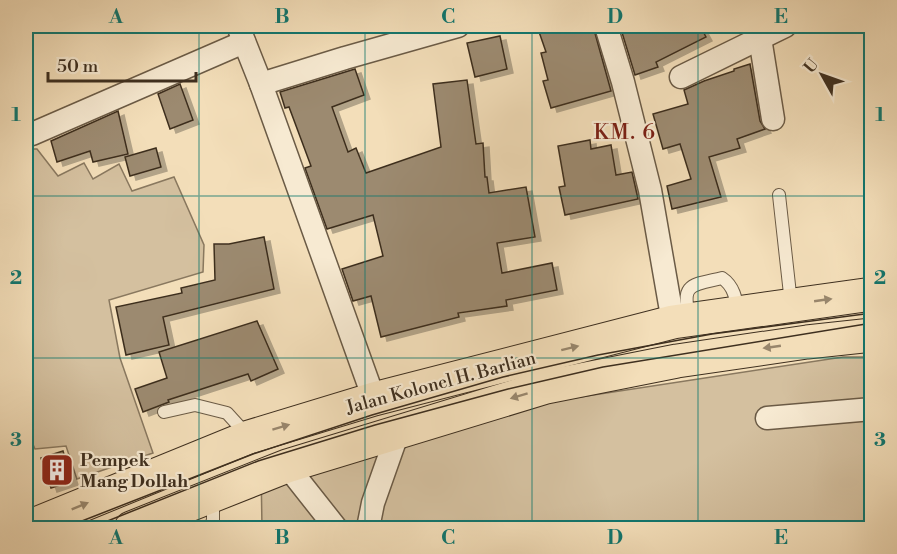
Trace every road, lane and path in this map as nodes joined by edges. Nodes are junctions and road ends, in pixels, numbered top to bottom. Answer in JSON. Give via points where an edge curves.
{"nodes":[{"id":1,"x":458,"y":26,"type":"edge"},
{"id":2,"x":606,"y":26,"type":"edge"},
{"id":3,"x":785,"y":26,"type":"edge"},
{"id":4,"x":241,"y":34,"type":"edge"},
{"id":5,"x":760,"y":38,"type":"junction"},
{"id":6,"x":681,"y":77,"type":"dead end"},
{"id":7,"x":261,"y":84,"type":"junction"},
{"id":8,"x":773,"y":119,"type":"dead end"},
{"id":9,"x":32,"y":134,"type":"dead end"},
{"id":10,"x":779,"y":195,"type":"dead end"},
{"id":11,"x":872,"y":294,"type":"edge"},
{"id":12,"x":791,"y":304,"type":"junction"},
{"id":13,"x":681,"y":321,"type":"junction"},
{"id":14,"x":632,"y":333,"type":"junction"},
{"id":15,"x":872,"y":335,"type":"edge"},
{"id":16,"x":639,"y":368,"type":"junction"},
{"id":17,"x":374,"y":399,"type":"junction"},
{"id":18,"x":872,"y":409,"type":"edge"},
{"id":19,"x":164,"y":412,"type":"dead end"},
{"id":20,"x":767,"y":418,"type":"dead end"},
{"id":21,"x":398,"y":432,"type":"junction"},
{"id":22,"x":249,"y":437,"type":"junction"},
{"id":23,"x":287,"y":466,"type":"junction"},
{"id":24,"x":213,"y":495,"type":"junction"},
{"id":25,"x":26,"y":528,"type":"edge"},
{"id":26,"x":131,"y":528,"type":"edge"},
{"id":27,"x":210,"y":528,"type":"edge"},
{"id":28,"x":336,"y":528,"type":"edge"},
{"id":29,"x":368,"y":528,"type":"edge"}],
"edges":[{"from":1,"to":7,"type":"street"},
{"from":2,"to":13,"type":"street"},
{"from":3,"to":5,"type":"street"},
{"from":4,"to":7,"type":"street"},
{"from":4,"to":9,"type":"street"},
{"from":5,"to":6,"type":"street"},
{"from":5,"to":8,"type":"street"},
{"from":7,"to":17,"type":"street"},
{"from":10,"to":12,"type":"lane"},
{"from":12,"to":11,"type":"highway","name":"Jalan Kolonel H. Barlian","one_way":true},
{"from":12,"to":13,"type":"highway","name":"Jalan Kolonel H. Barlian"},
{"from":13,"to":14,"type":"highway","name":"Jalan Kolonel H. Barlian"},
{"from":14,"to":16,"type":"highway"},
{"from":17,"to":14,"type":"highway","name":"Jalan Kolonel H. Barlian","one_way":true},
{"from":15,"to":16,"type":"highway","name":"Jalan Kolonel H. Barlian","one_way":true},
{"from":16,"to":21,"type":"highway","name":"Jalan Kolonel H. Barlian","one_way":true,"via":[[546,387]]},
{"from":22,"to":17,"type":"highway","name":"Jalan Kolonel H. Barlian","one_way":true},
{"from":18,"to":20,"type":"street"},
{"from":19,"to":22,"type":"lane","via":[[195,405],[227,413]]},
{"from":21,"to":23,"type":"highway","name":"Jalan Kolonel H. Barlian"},
{"from":21,"to":29,"type":"street"},
{"from":25,"to":22,"type":"highway","name":"Jalan Kolonel H. Barlian","one_way":true},
{"from":23,"to":24,"type":"highway","name":"Jalan Kolonel H. Barlian"},
{"from":23,"to":28,"type":"street"},
{"from":24,"to":26,"type":"highway","name":"Jalan Kolonel H. Barlian"},
{"from":24,"to":27,"type":"lane"}]}
